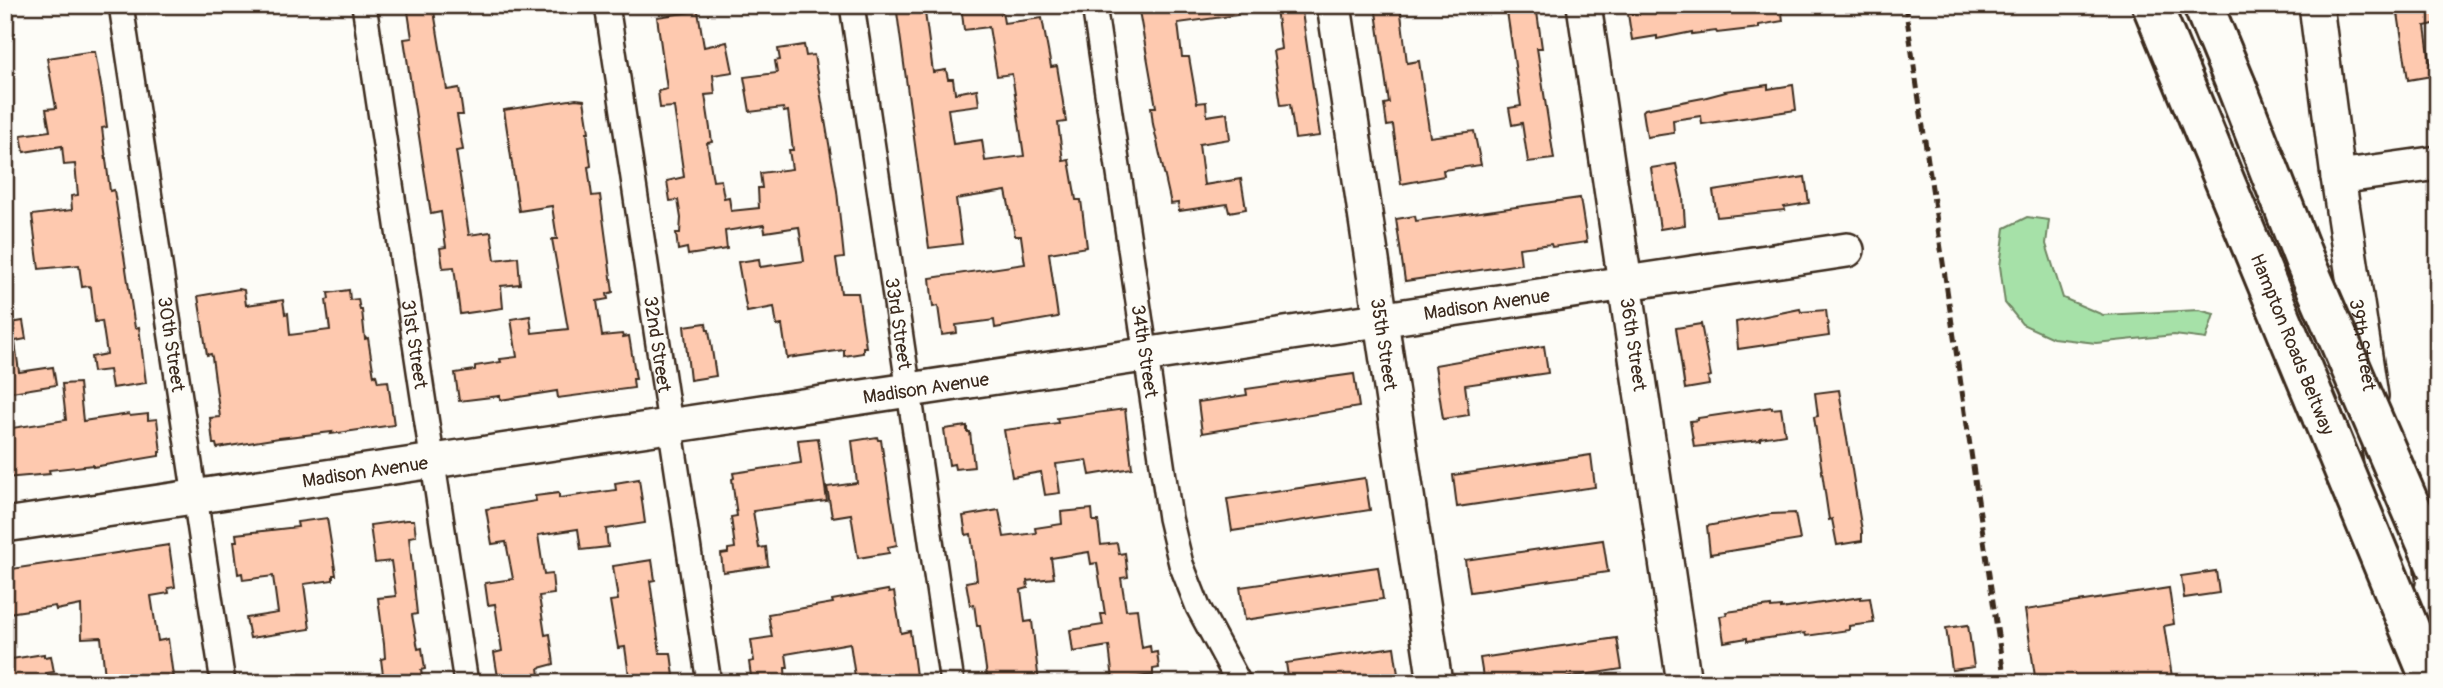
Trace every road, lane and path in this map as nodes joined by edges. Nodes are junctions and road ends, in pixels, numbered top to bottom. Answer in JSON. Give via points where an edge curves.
{"nodes":[{"id":1,"x":121,"y":5,"type":"edge"},
{"id":2,"x":364,"y":5,"type":"edge"},
{"id":3,"x":607,"y":5,"type":"edge"},
{"id":4,"x":852,"y":5,"type":"edge"},
{"id":5,"x":1094,"y":5,"type":"edge"},
{"id":6,"x":1334,"y":5,"type":"edge"},
{"id":7,"x":1584,"y":5,"type":"edge"},
{"id":8,"x":2134,"y":5,"type":"edge"},
{"id":9,"x":2152,"y":5,"type":"edge"},
{"id":10,"x":2203,"y":5,"type":"edge"},
{"id":11,"x":2316,"y":5,"type":"edge"},
{"id":12,"x":2183,"y":91,"type":"junction"},
{"id":13,"x":2438,"y":163,"type":"edge"},
{"id":14,"x":2338,"y":177,"type":"junction"},
{"id":15,"x":1847,"y":250,"type":"dead end"},
{"id":16,"x":1625,"y":284,"type":"junction"},
{"id":17,"x":1381,"y":320,"type":"junction"},
{"id":18,"x":1146,"y":355,"type":"junction"},
{"id":19,"x":908,"y":390,"type":"junction"},
{"id":20,"x":671,"y":426,"type":"junction"},
{"id":21,"x":433,"y":461,"type":"junction"},
{"id":22,"x":195,"y":497,"type":"junction"},
{"id":23,"x":5,"y":525,"type":"edge"},
{"id":24,"x":2438,"y":570,"type":"edge"},
{"id":25,"x":223,"y":683,"type":"edge"},
{"id":26,"x":466,"y":683,"type":"edge"},
{"id":27,"x":709,"y":683,"type":"edge"},
{"id":28,"x":952,"y":683,"type":"edge"},
{"id":29,"x":1239,"y":683,"type":"edge"},
{"id":30,"x":1435,"y":683,"type":"edge"},
{"id":31,"x":1684,"y":683,"type":"edge"},
{"id":32,"x":2414,"y":683,"type":"edge"},
{"id":33,"x":2432,"y":683,"type":"edge"}],
"edges":[{"from":1,"to":22,"type":"street","name":"30th Street"},
{"from":2,"to":21,"type":"street","name":"31st Street"},
{"from":3,"to":20,"type":"street","name":"32nd Street"},
{"from":4,"to":19,"type":"street","name":"33rd Street"},
{"from":5,"to":18,"type":"street","name":"34th Street"},
{"from":6,"to":17,"type":"street","name":"35th Street"},
{"from":7,"to":16,"type":"street","name":"36th Street"},
{"from":8,"to":12,"type":"highway"},
{"from":9,"to":12,"type":"highway"},
{"from":10,"to":24,"type":"highway","bridge":true,"via":[[2306,264]]},
{"from":11,"to":14,"type":"street","name":"39th Street"},
{"from":12,"to":33,"type":"highway","name":"Hampton Roads Beltway","bridge":true,"via":[[2210,144]]},
{"from":13,"to":14,"type":"street"},
{"from":14,"to":32,"type":"street","name":"39th Street"},
{"from":15,"to":16,"type":"street","name":"Madison Avenue"},
{"from":16,"to":17,"type":"street","name":"Madison Avenue"},
{"from":16,"to":31,"type":"street","name":"36th Street"},
{"from":17,"to":18,"type":"street","name":"Madison Avenue"},
{"from":17,"to":30,"type":"street","name":"35th Street"},
{"from":18,"to":19,"type":"street","name":"Madison Avenue"},
{"from":18,"to":29,"type":"street","name":"34th Street","via":[[1181,564],[1198,607]]},
{"from":19,"to":20,"type":"street","name":"Madison Avenue"},
{"from":19,"to":28,"type":"street","name":"33rd Street"},
{"from":20,"to":21,"type":"street","name":"Madison Avenue"},
{"from":20,"to":27,"type":"street","name":"32nd Street"},
{"from":21,"to":22,"type":"street","name":"Madison Avenue"},
{"from":21,"to":26,"type":"street","name":"31st Street"},
{"from":22,"to":23,"type":"street","name":"Madison Avenue"},
{"from":22,"to":25,"type":"street","name":"30th Street"}]}
